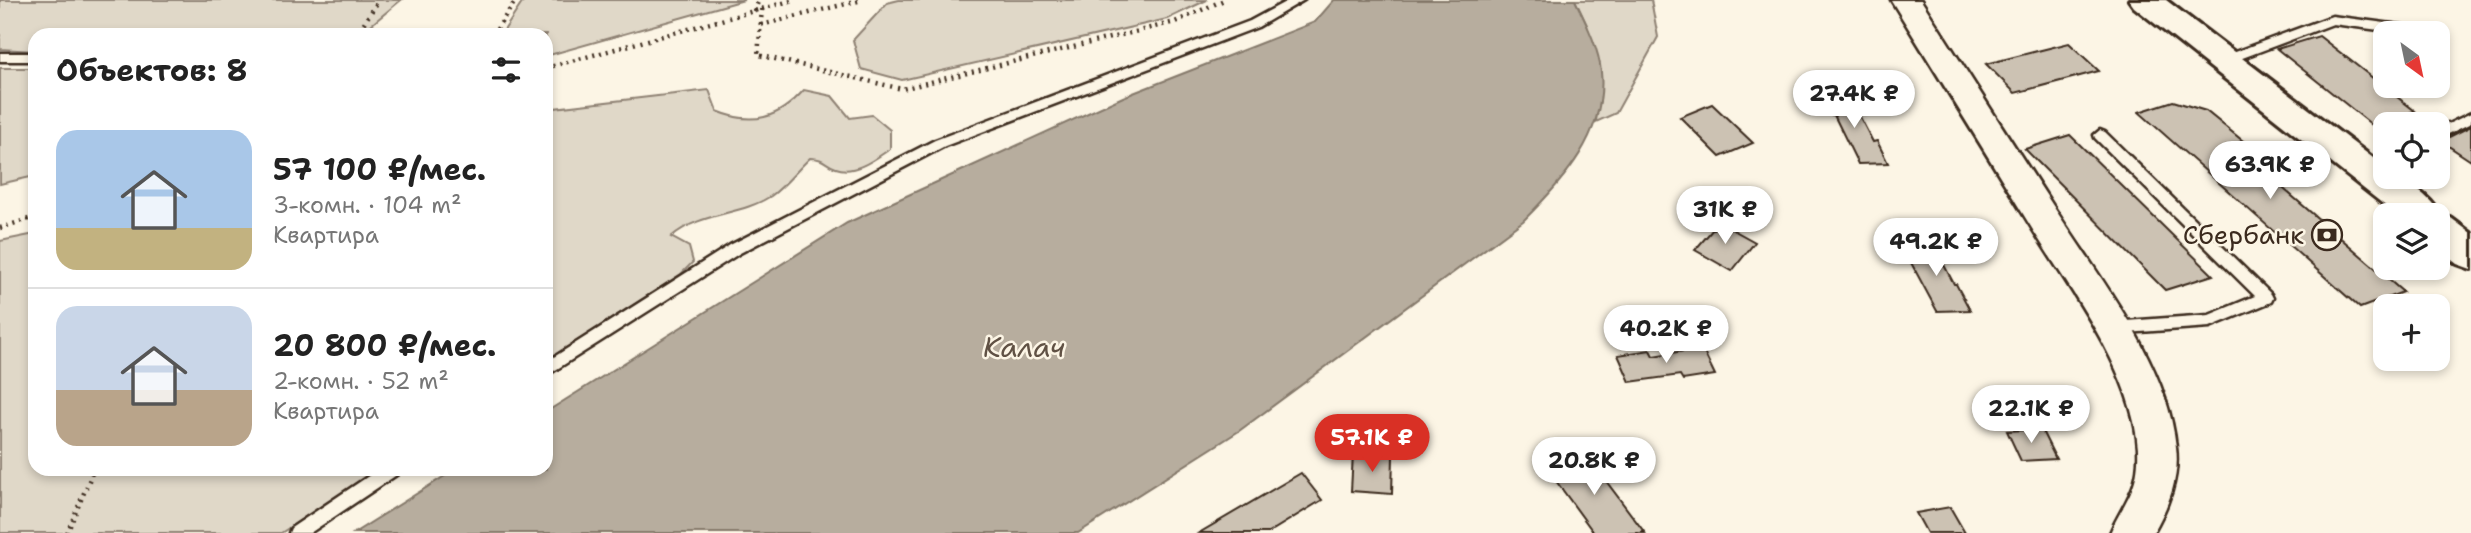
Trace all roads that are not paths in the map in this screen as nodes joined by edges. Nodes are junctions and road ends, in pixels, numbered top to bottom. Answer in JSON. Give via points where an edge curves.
{"nodes":[{"id":1,"x":1298,"y":0,"type":"edge"},
{"id":2,"x":1906,"y":0,"type":"edge"},
{"id":3,"x":2147,"y":0,"type":"edge"},
{"id":4,"x":2373,"y":25,"type":"edge"},
{"id":5,"x":0,"y":57,"type":"edge"},
{"id":6,"x":28,"y":57,"type":"edge"},
{"id":7,"x":2225,"y":60,"type":"junction"},
{"id":8,"x":2471,"y":118,"type":"edge"},
{"id":9,"x":2450,"y":128,"type":"edge"},
{"id":10,"x":2100,"y":135,"type":"dead end"},
{"id":11,"x":2373,"y":163,"type":"edge"},
{"id":12,"x":2398,"y":189,"type":"edge"},
{"id":13,"x":2411,"y":203,"type":"edge"},
{"id":14,"x":2450,"y":237,"type":"edge"},
{"id":15,"x":2471,"y":254,"type":"edge"},
{"id":16,"x":2111,"y":328,"type":"junction"},
{"id":17,"x":553,"y":366,"type":"edge"},
{"id":18,"x":381,"y":476,"type":"edge"},
{"id":19,"x":297,"y":533,"type":"edge"},
{"id":20,"x":2130,"y":533,"type":"edge"}],
"edges":[{"from":1,"to":17,"type":"lane","via":[[1254,24],[940,143],[735,249]]},
{"from":2,"to":16,"type":"street"},
{"from":3,"to":7,"type":"main road"},
{"from":4,"to":7,"type":"lane","via":[[2332,20]]},
{"from":5,"to":6,"type":"lane"},
{"from":7,"to":11,"type":"main road"},
{"from":8,"to":9,"type":"lane"},
{"from":10,"to":16,"type":"lane","via":[[2266,298],[2210,321]]},
{"from":12,"to":13,"type":"main road"},
{"from":14,"to":15,"type":"main road"},
{"from":16,"to":20,"type":"street","via":[[2139,381],[2156,435],[2157,481]]},
{"from":18,"to":19,"type":"lane"}]}
